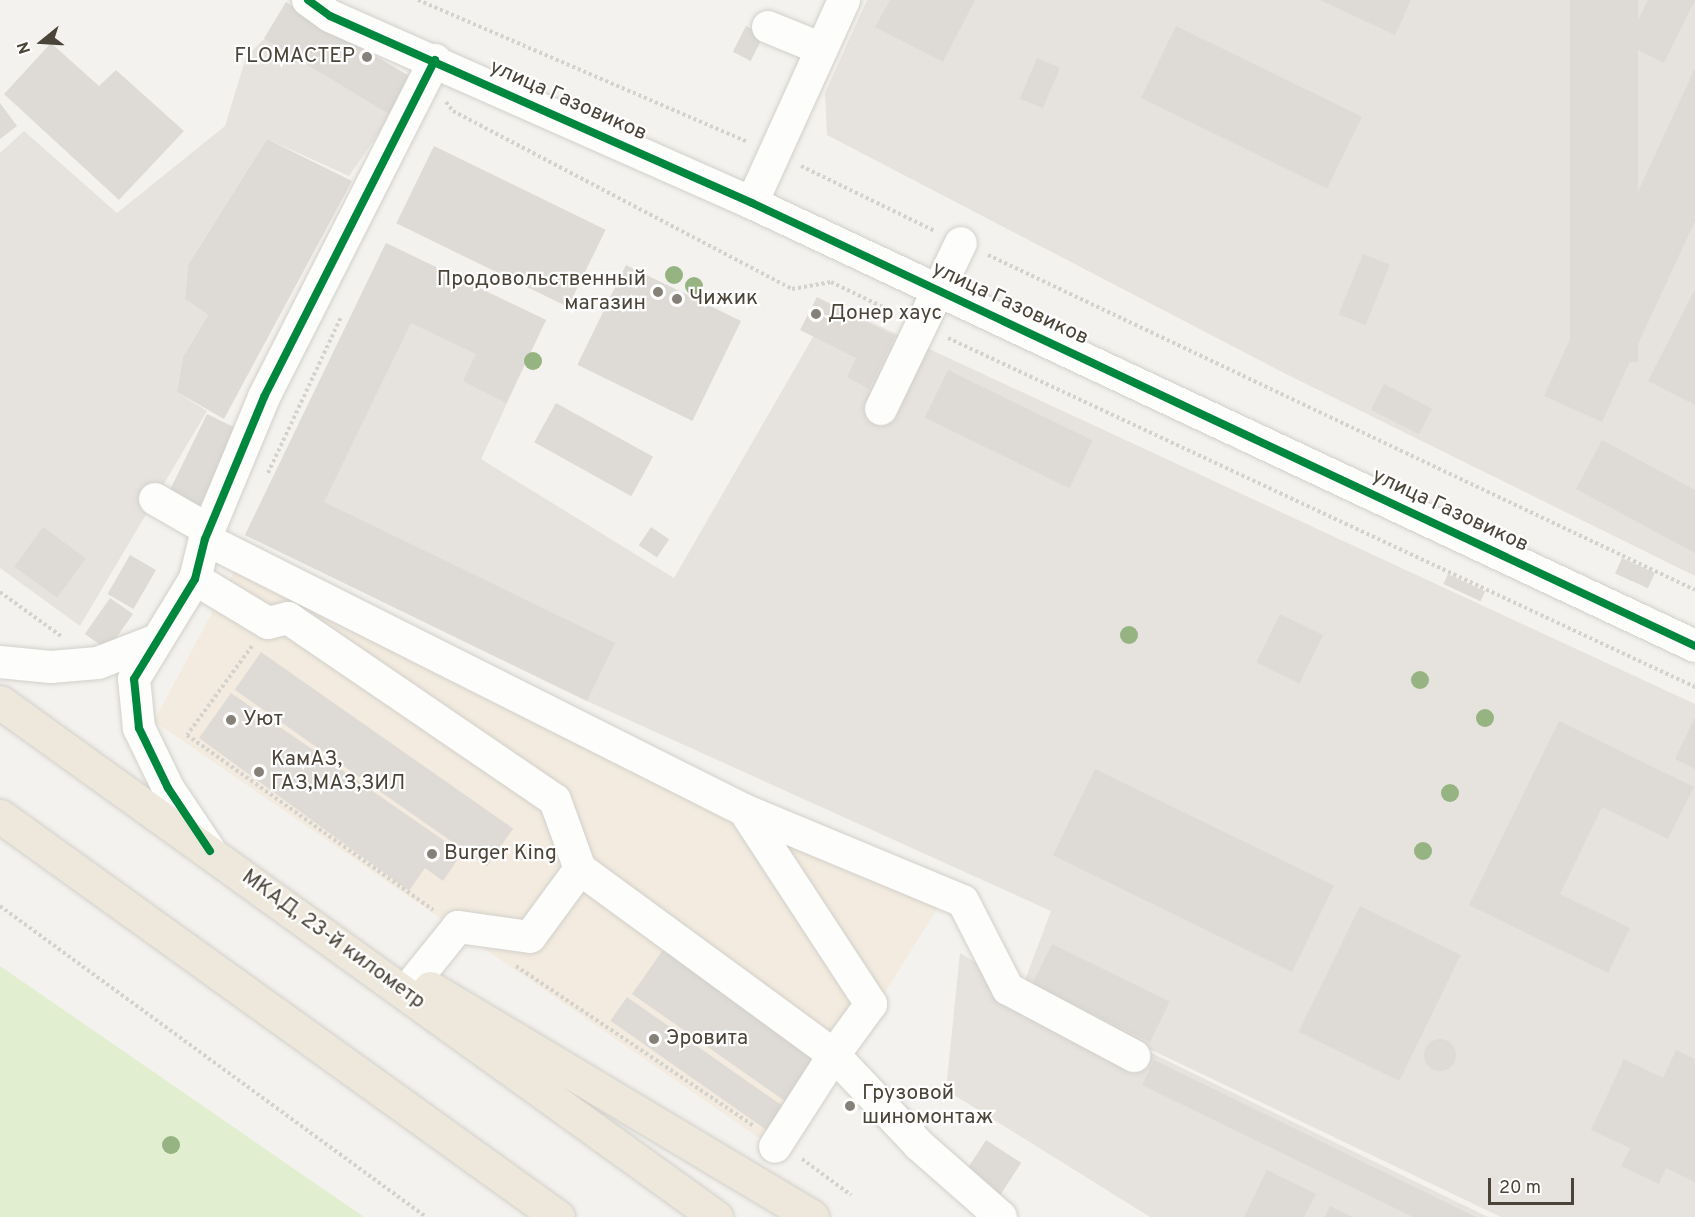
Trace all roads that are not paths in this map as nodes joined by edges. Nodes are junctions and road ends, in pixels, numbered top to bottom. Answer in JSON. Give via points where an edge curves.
{"nodes":[{"id":1,"x":308,"y":0,"type":"edge"},
{"id":2,"x":844,"y":0,"type":"edge"},
{"id":3,"x":768,"y":27,"type":"dead end"},
{"id":4,"x":822,"y":50,"type":"junction"},
{"id":5,"x":431,"y":69,"type":"junction"},
{"id":6,"x":752,"y":203,"type":"junction"},
{"id":7,"x":961,"y":243,"type":"road end"},
{"id":8,"x":938,"y":290,"type":"junction"},
{"id":9,"x":881,"y":409,"type":"dead end"},
{"id":10,"x":155,"y":499,"type":"dead end"},
{"id":11,"x":207,"y":535,"type":"junction"},
{"id":12,"x":195,"y":579,"type":"junction"},
{"id":13,"x":152,"y":642,"type":"junction"},
{"id":14,"x":1695,"y":646,"type":"edge"},
{"id":15,"x":0,"y":662,"type":"edge"},
{"id":16,"x":0,"y":702,"type":"edge"},
{"id":17,"x":744,"y":810,"type":"junction"},
{"id":18,"x":0,"y":816,"type":"edge"},
{"id":19,"x":210,"y":851,"type":"junction"},
{"id":20,"x":580,"y":869,"type":"junction"},
{"id":21,"x":307,"y":922,"type":"junction"},
{"id":22,"x":416,"y":979,"type":"junction"},
{"id":23,"x":834,"y":1055,"type":"junction"},
{"id":24,"x":1134,"y":1056,"type":"dead end"},
{"id":25,"x":775,"y":1148,"type":"dead end"},
{"id":26,"x":558,"y":1217,"type":"edge"},
{"id":27,"x":716,"y":1217,"type":"edge"},
{"id":28,"x":812,"y":1217,"type":"edge"},
{"id":29,"x":1001,"y":1217,"type":"edge"}],
"edges":[{"from":1,"to":5,"type":"street","name":"улица Газовиков","via":[[330,16]]},
{"from":2,"to":4,"type":"street"},
{"from":3,"to":4,"type":"street"},
{"from":4,"to":6,"type":"street"},
{"from":5,"to":6,"type":"street","name":"улица Газовиков"},
{"from":5,"to":11,"type":"street","via":[[264,397]]},
{"from":6,"to":8,"type":"street","name":"улица Газовиков"},
{"from":7,"to":8,"type":"street"},
{"from":8,"to":9,"type":"street"},
{"from":8,"to":14,"type":"street","name":"улица Газовиков"},
{"from":10,"to":11,"type":"street"},
{"from":11,"to":12,"type":"street"},
{"from":11,"to":17,"type":"street"},
{"from":12,"to":13,"type":"street"},
{"from":12,"to":20,"type":"street","via":[[268,623],[288,618],[555,800]]},
{"from":13,"to":15,"type":"street","via":[[98,663],[51,667]]},
{"from":13,"to":19,"type":"street","via":[[134,679],[136,717],[168,788]]},
{"from":16,"to":19,"type":"highway","name":"МКАД, 23-й километр"},
{"from":17,"to":23,"type":"street","via":[[871,1004]]},
{"from":17,"to":24,"type":"street","via":[[963,901],[1008,989]]},
{"from":18,"to":26,"type":"highway"},
{"from":19,"to":21,"type":"highway","name":"МКАД, 23-й километр"},
{"from":20,"to":22,"type":"street","via":[[530,937],[458,927]]},
{"from":20,"to":23,"type":"street"},
{"from":21,"to":22,"type":"highway"},
{"from":21,"to":27,"type":"highway","name":"МКАД, 23-й километр"},
{"from":22,"to":28,"type":"highway"},
{"from":23,"to":25,"type":"street"},
{"from":23,"to":29,"type":"street","via":[[919,1146]]}]}
